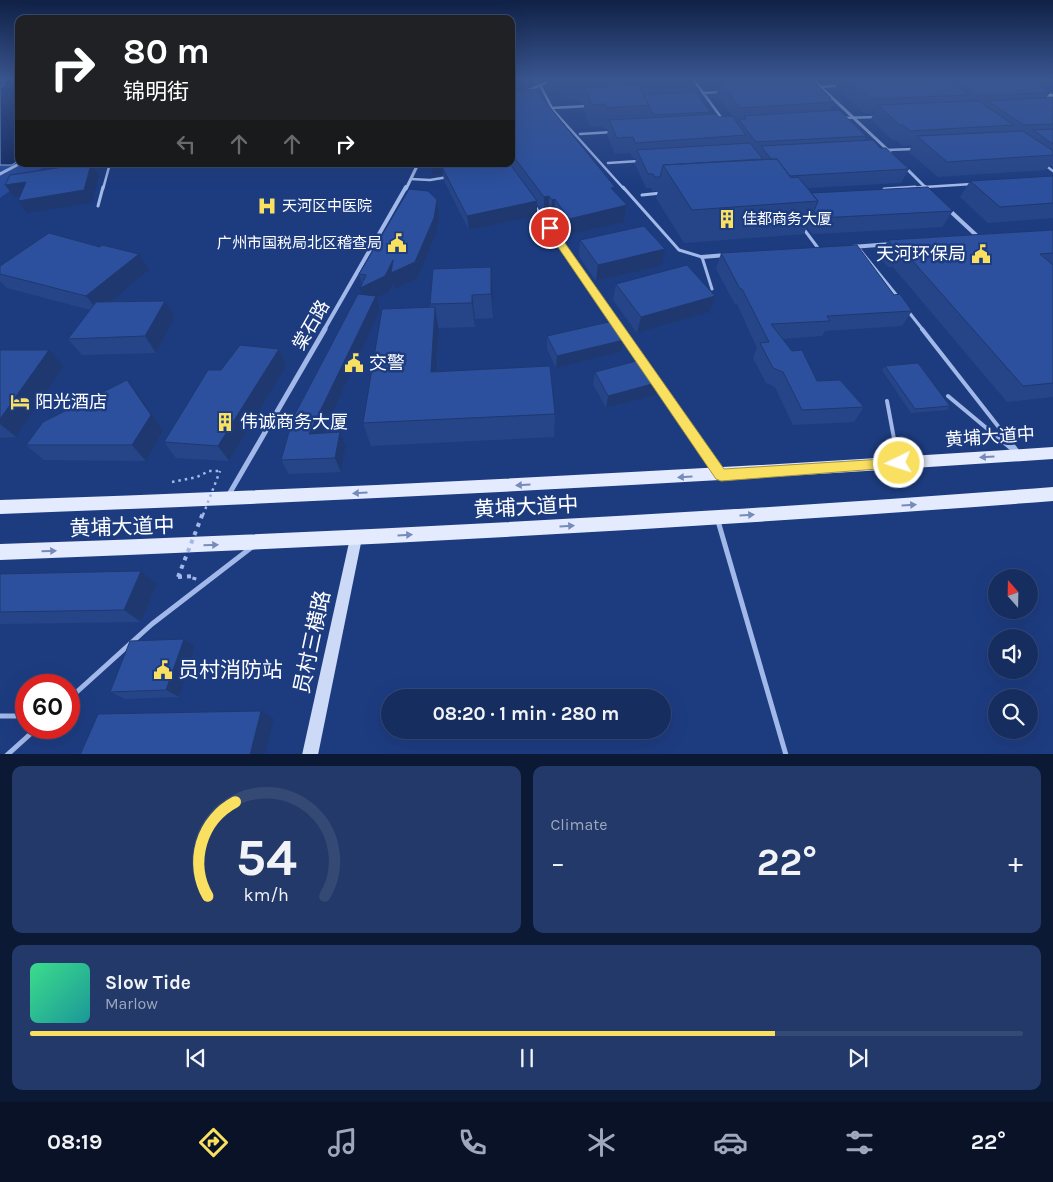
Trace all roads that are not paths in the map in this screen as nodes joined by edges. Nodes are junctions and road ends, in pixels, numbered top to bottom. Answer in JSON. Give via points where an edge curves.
{"nodes":[{"id":1,"x":557,"y":114,"type":"edge"},
{"id":2,"x":720,"y":114,"type":"edge"},
{"id":3,"x":849,"y":114,"type":"edge"},
{"id":4,"x":882,"y":116,"type":"edge"},
{"id":5,"x":834,"y":118,"type":"edge"},
{"id":6,"x":853,"y":118,"type":"junction"},
{"id":7,"x":727,"y":124,"type":"edge"},
{"id":8,"x":615,"y":132,"type":"edge"},
{"id":9,"x":580,"y":134,"type":"dead end"},
{"id":10,"x":916,"y":148,"type":"edge"},
{"id":11,"x":887,"y":150,"type":"junction"},
{"id":12,"x":878,"y":151,"type":"edge"},
{"id":13,"x":894,"y":156,"type":"edge"},
{"id":14,"x":646,"y":160,"type":"edge"},
{"id":15,"x":1037,"y":160,"type":"edge"},
{"id":16,"x":608,"y":162,"type":"dead end"},
{"id":17,"x":900,"y":162,"type":"edge"},
{"id":18,"x":15,"y":166,"type":"edge"},
{"id":19,"x":109,"y":167,"type":"edge"},
{"id":20,"x":417,"y":167,"type":"edge"},
{"id":21,"x":1053,"y":171,"type":"edge"},
{"id":22,"x":0,"y":174,"type":"edge"},
{"id":23,"x":449,"y":177,"type":"edge"},
{"id":24,"x":411,"y":179,"type":"junction"},
{"id":25,"x":974,"y":184,"type":"edge"},
{"id":26,"x":925,"y":186,"type":"junction"},
{"id":27,"x":876,"y":190,"type":"edge"},
{"id":28,"x":931,"y":192,"type":"edge"},
{"id":29,"x":670,"y":193,"type":"edge"},
{"id":30,"x":642,"y":195,"type":"dead end"},
{"id":31,"x":529,"y":199,"type":"edge"},
{"id":32,"x":944,"y":204,"type":"edge"},
{"id":33,"x":98,"y":206,"type":"dead end"},
{"id":34,"x":802,"y":226,"type":"edge"},
{"id":35,"x":985,"y":234,"type":"edge"},
{"id":36,"x":976,"y":235,"type":"junction"},
{"id":37,"x":966,"y":236,"type":"edge"},
{"id":38,"x":897,"y":243,"type":"edge"},
{"id":39,"x":848,"y":247,"type":"edge"},
{"id":40,"x":858,"y":247,"type":"junction"},
{"id":41,"x":818,"y":248,"type":"junction"},
{"id":42,"x":828,"y":248,"type":"edge"},
{"id":43,"x":809,"y":249,"type":"edge"},
{"id":44,"x":731,"y":255,"type":"edge"},
{"id":45,"x":702,"y":257,"type":"junction"},
{"id":46,"x":712,"y":288,"type":"dead end"},
{"id":47,"x":647,"y":366,"type":"edge"},
{"id":48,"x":652,"y":374,"type":"edge"},
{"id":49,"x":948,"y":396,"type":"dead end"},
{"id":50,"x":887,"y":401,"type":"dead end"},
{"id":51,"x":1053,"y":453,"type":"edge"},
{"id":52,"x":1020,"y":455,"type":"junction"},
{"id":53,"x":899,"y":463,"type":"junction"},
{"id":54,"x":721,"y":475,"type":"junction"},
{"id":55,"x":1053,"y":494,"type":"edge"},
{"id":56,"x":227,"y":499,"type":"junction"},
{"id":57,"x":0,"y":507,"type":"edge"},
{"id":58,"x":717,"y":517,"type":"junction"},
{"id":59,"x":356,"y":538,"type":"junction"},
{"id":60,"x":258,"y":543,"type":"junction"},
{"id":61,"x":0,"y":552,"type":"edge"},
{"id":62,"x":80,"y":689,"type":"edge"},
{"id":63,"x":0,"y":716,"type":"edge"},
{"id":64,"x":15,"y":716,"type":"edge"},
{"id":65,"x":24,"y":739,"type":"edge"},
{"id":66,"x":7,"y":754,"type":"edge"},
{"id":67,"x":310,"y":754,"type":"edge"},
{"id":68,"x":786,"y":754,"type":"edge"}],
"edges":[{"from":1,"to":45,"type":"lane","via":[[679,250]]},
{"from":2,"to":7,"type":"lane"},
{"from":3,"to":6,"type":"street"},
{"from":4,"to":6,"type":"lane"},
{"from":5,"to":6,"type":"lane"},
{"from":6,"to":11,"type":"street"},
{"from":8,"to":9,"type":"lane"},
{"from":10,"to":11,"type":"lane"},
{"from":11,"to":12,"type":"lane"},
{"from":11,"to":13,"type":"street"},
{"from":14,"to":16,"type":"lane"},
{"from":15,"to":21,"type":"lane"},
{"from":17,"to":26,"type":"street"},
{"from":18,"to":22,"type":"street"},
{"from":19,"to":33,"type":"lane"},
{"from":20,"to":24,"type":"street","name":"棠石路"},
{"from":23,"to":24,"type":"lane"},
{"from":24,"to":56,"type":"street","name":"棠石路"},
{"from":25,"to":26,"type":"lane"},
{"from":26,"to":27,"type":"lane"},
{"from":26,"to":28,"type":"street"},
{"from":29,"to":30,"type":"lane"},
{"from":31,"to":47,"type":"lane"},
{"from":32,"to":36,"type":"street"},
{"from":34,"to":41,"type":"lane"},
{"from":35,"to":36,"type":"street"},
{"from":36,"to":37,"type":"street"},
{"from":38,"to":40,"type":"street"},
{"from":39,"to":40,"type":"street"},
{"from":40,"to":52,"type":"lane"},
{"from":41,"to":42,"type":"street"},
{"from":41,"to":43,"type":"street"},
{"from":44,"to":45,"type":"street"},
{"from":45,"to":46,"type":"lane"},
{"from":48,"to":54,"type":"lane"},
{"from":49,"to":52,"type":"lane"},
{"from":50,"to":53,"type":"lane"},
{"from":51,"to":52,"type":"main road","name":"黄埔大道中"},
{"from":52,"to":53,"type":"main road","name":"黄埔大道中","one_way":true},
{"from":53,"to":54,"type":"main road","name":"黄埔大道中"},
{"from":54,"to":56,"type":"main road","name":"黄埔大道中","one_way":true},
{"from":58,"to":55,"type":"main road","name":"黄埔大道中","one_way":true},
{"from":56,"to":57,"type":"main road","name":"黄埔大道中"},
{"from":59,"to":58,"type":"main road","name":"黄埔大道中","one_way":true},
{"from":58,"to":68,"type":"lane"},
{"from":59,"to":60,"type":"main road","name":"黄埔大道中"},
{"from":59,"to":67,"type":"street","name":"员村三横路"},
{"from":61,"to":60,"type":"main road","name":"黄埔大道中","one_way":true},
{"from":60,"to":62,"type":"lane","via":[[152,624]]},
{"from":63,"to":64,"type":"lane"},
{"from":65,"to":66,"type":"lane"}]}
